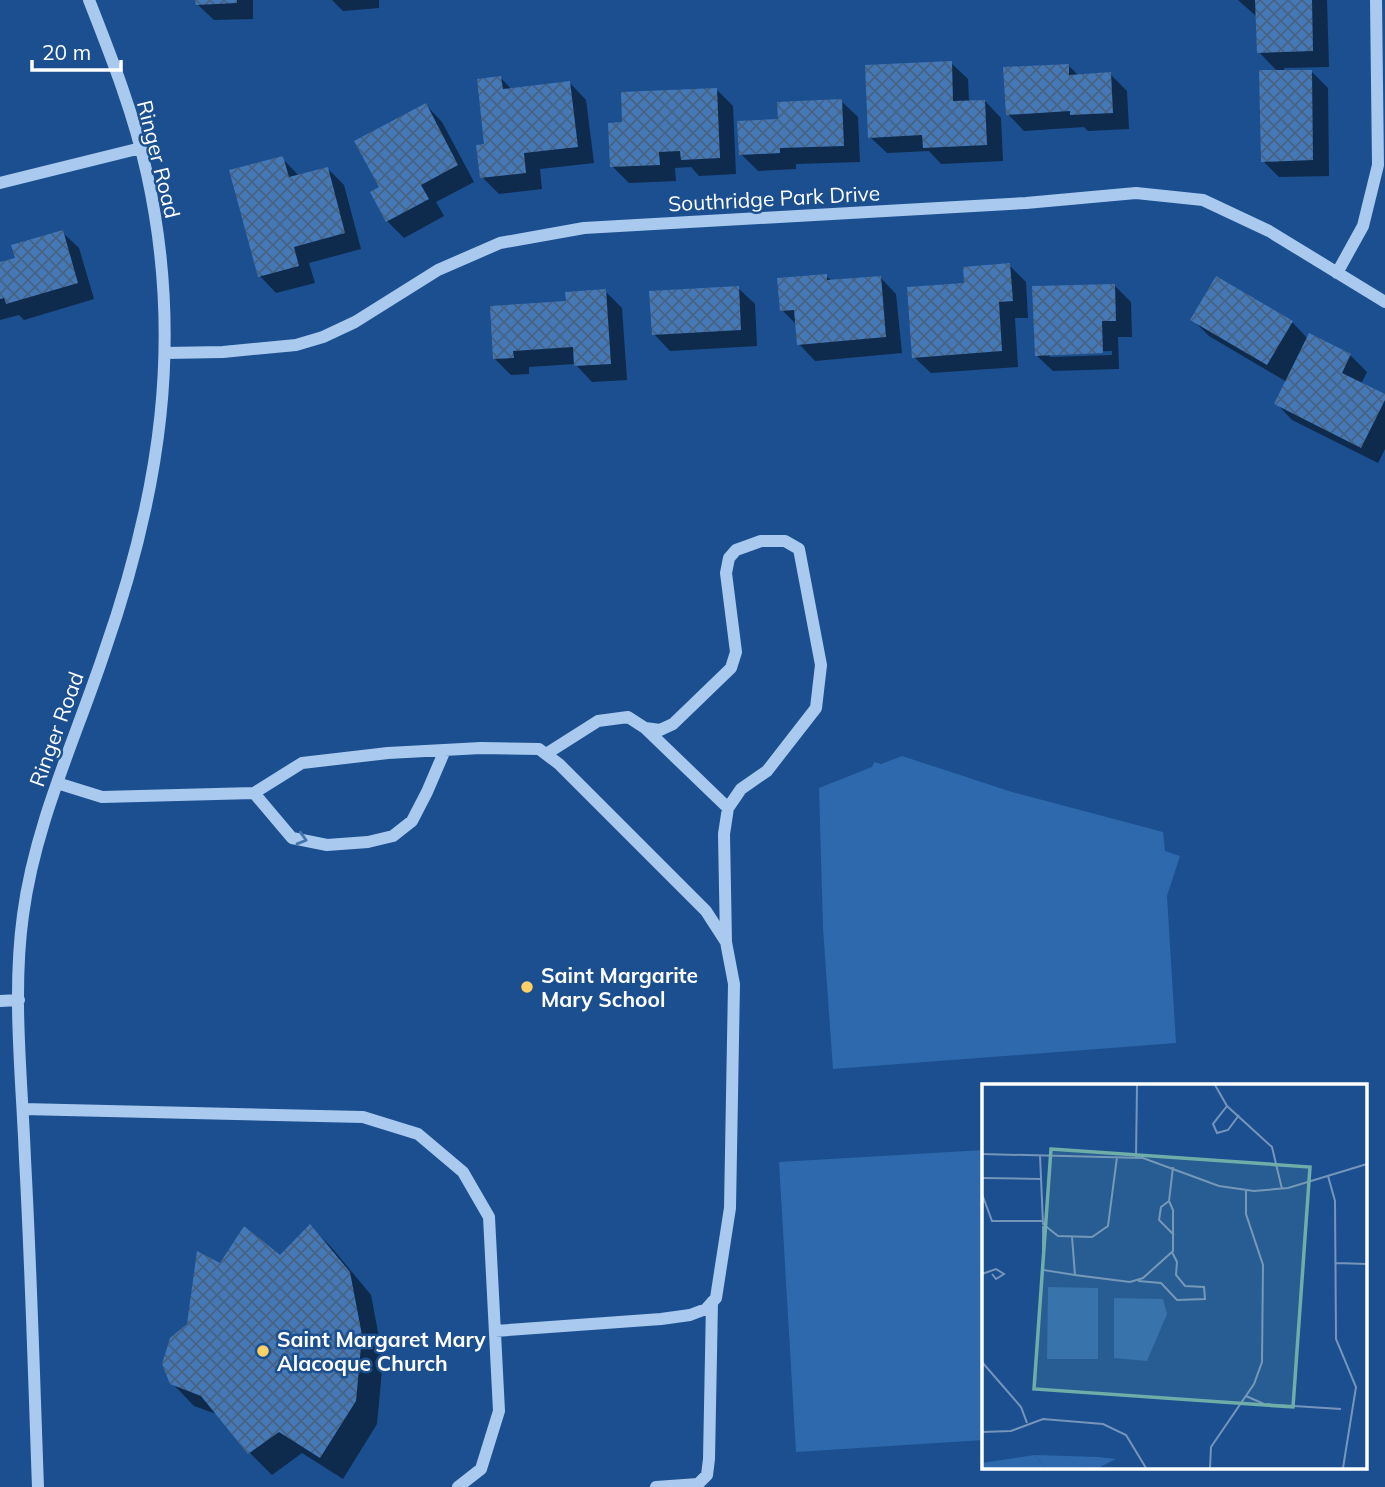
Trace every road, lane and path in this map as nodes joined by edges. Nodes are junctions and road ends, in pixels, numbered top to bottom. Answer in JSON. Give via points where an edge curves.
{"nodes":[{"id":1,"x":89,"y":0,"type":"edge"},
{"id":2,"x":1376,"y":0,"type":"edge"},
{"id":3,"x":141,"y":148,"type":"junction"},
{"id":4,"x":0,"y":183,"type":"edge"},
{"id":5,"x":1337,"y":273,"type":"junction"},
{"id":6,"x":1385,"y":302,"type":"edge"},
{"id":7,"x":165,"y":353,"type":"junction"},
{"id":8,"x":645,"y":728,"type":"junction"},
{"id":9,"x":445,"y":750,"type":"junction"},
{"id":10,"x":546,"y":754,"type":"junction"},
{"id":11,"x":57,"y":783,"type":"junction"},
{"id":12,"x":254,"y":793,"type":"junction"},
{"id":13,"x":728,"y":808,"type":"junction"},
{"id":14,"x":726,"y":942,"type":"junction"},
{"id":15,"x":19,"y":1000,"type":"junction"},
{"id":16,"x":0,"y":1001,"type":"edge"},
{"id":17,"x":23,"y":1109,"type":"junction"},
{"id":18,"x":712,"y":1302,"type":"junction"},
{"id":19,"x":495,"y":1331,"type":"junction"},
{"id":20,"x":38,"y":1487,"type":"edge"},
{"id":21,"x":458,"y":1487,"type":"edge"},
{"id":22,"x":656,"y":1487,"type":"edge"}],
"edges":[{"from":1,"to":3,"type":"street","name":"Ringer Road"},
{"from":2,"to":5,"type":"street","via":[[1378,165],[1363,226]]},
{"from":3,"to":4,"type":"street"},
{"from":3,"to":7,"type":"street","name":"Ringer Road","via":[[161,262]]},
{"from":5,"to":6,"type":"street","name":"Southridge Park Drive"},
{"from":5,"to":7,"type":"street","name":"Southridge Park Drive","via":[[1269,231],[1203,200],[1136,194],[584,228],[499,243],[438,270],[323,337],[296,345]]},
{"from":7,"to":11,"type":"street","name":"Ringer Road","via":[[161,422],[135,558]]},
{"from":8,"to":10,"type":"street","via":[[628,717],[598,721]]},
{"from":8,"to":13,"type":"street"},
{"from":8,"to":13,"type":"street","via":[[660,730],[673,724],[731,668],[736,652],[726,573],[729,558],[736,550],[761,541],[785,541],[799,549],[821,665],[816,708],[767,771],[741,789]]},
{"from":9,"to":10,"type":"street","via":[[539,748]]},
{"from":9,"to":12,"type":"street","via":[[302,763]]},
{"from":12,"to":9,"type":"street","one_way":true,"via":[[292,838],[327,845],[368,842],[393,836],[412,821]]},
{"from":10,"to":14,"type":"street","via":[[706,911]]},
{"from":11,"to":12,"type":"street","via":[[102,797]]},
{"from":11,"to":15,"type":"street","name":"Ringer Road","via":[[29,875]]},
{"from":13,"to":14,"type":"street","via":[[724,834]]},
{"from":14,"to":18,"type":"street","via":[[734,984],[730,1208]]},
{"from":15,"to":16,"type":"street"},
{"from":15,"to":17,"type":"street","name":"Ringer Road"},
{"from":17,"to":19,"type":"street","via":[[363,1117],[418,1133],[463,1172],[489,1217]]},
{"from":17,"to":20,"type":"street","name":"Ringer Road"},
{"from":18,"to":19,"type":"street","via":[[690,1315],[661,1319]]},
{"from":18,"to":22,"type":"street","via":[[707,1475],[698,1484]]},
{"from":19,"to":21,"type":"street","via":[[499,1411],[481,1469]]}]}
